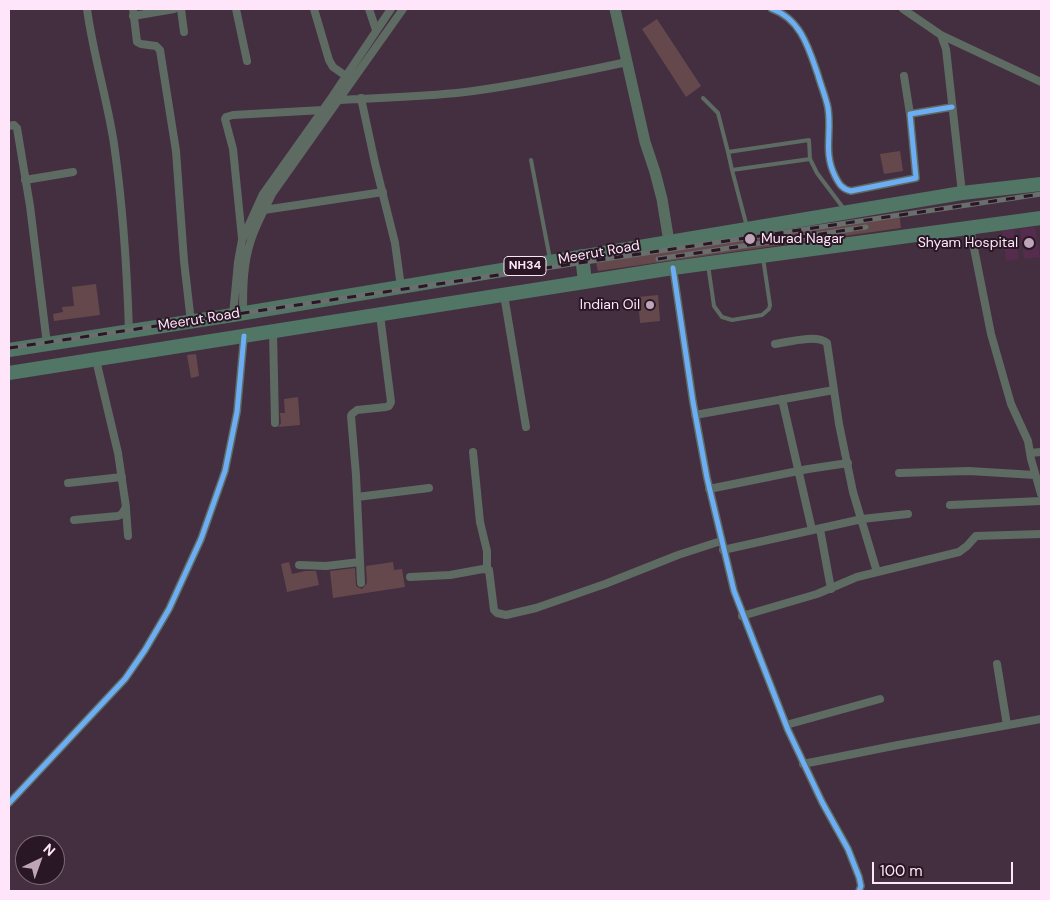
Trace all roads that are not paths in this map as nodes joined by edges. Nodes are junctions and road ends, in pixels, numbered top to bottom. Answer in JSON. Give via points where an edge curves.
{"nodes":[{"id":1,"x":87,"y":9,"type":"edge"},
{"id":2,"x":174,"y":9,"type":"edge"},
{"id":3,"x":181,"y":9,"type":"edge"},
{"id":4,"x":236,"y":9,"type":"edge"},
{"id":5,"x":314,"y":9,"type":"edge"},
{"id":6,"x":369,"y":9,"type":"edge"},
{"id":7,"x":391,"y":9,"type":"edge"},
{"id":8,"x":403,"y":9,"type":"edge"},
{"id":9,"x":615,"y":9,"type":"edge"},
{"id":10,"x":772,"y":9,"type":"edge"},
{"id":11,"x":903,"y":9,"type":"edge"},
{"id":12,"x":133,"y":12,"type":"edge"},
{"id":13,"x":379,"y":28,"type":"junction"},
{"id":14,"x":388,"y":31,"type":"junction"},
{"id":15,"x":184,"y":32,"type":"dead end"},
{"id":16,"x":941,"y":35,"type":"junction"},
{"id":17,"x":247,"y":60,"type":"dead end"},
{"id":18,"x":627,"y":62,"type":"junction"},
{"id":19,"x":346,"y":76,"type":"junction"},
{"id":20,"x":904,"y":76,"type":"dead end"},
{"id":21,"x":1041,"y":82,"type":"edge"},
{"id":22,"x":361,"y":98,"type":"junction"},
{"id":23,"x":703,"y":98,"type":"dead end"},
{"id":24,"x":340,"y":100,"type":"junction"},
{"id":25,"x":952,"y":107,"type":"junction"},
{"id":26,"x":323,"y":110,"type":"junction"},
{"id":27,"x":910,"y":114,"type":"junction"},
{"id":28,"x":9,"y":126,"type":"edge"},
{"id":29,"x":307,"y":139,"type":"junction"},
{"id":30,"x":728,"y":152,"type":"junction"},
{"id":31,"x":810,"y":159,"type":"junction"},
{"id":32,"x":531,"y":160,"type":"dead end"},
{"id":33,"x":732,"y":170,"type":"junction"},
{"id":34,"x":73,"y":172,"type":"dead end"},
{"id":35,"x":24,"y":180,"type":"junction"},
{"id":36,"x":1041,"y":184,"type":"edge"},
{"id":37,"x":382,"y":192,"type":"junction"},
{"id":38,"x":962,"y":193,"type":"junction"},
{"id":39,"x":264,"y":210,"type":"junction"},
{"id":40,"x":847,"y":212,"type":"junction"},
{"id":41,"x":1041,"y":218,"type":"edge"},
{"id":42,"x":970,"y":228,"type":"junction"},
{"id":43,"x":747,"y":229,"type":"junction"},
{"id":44,"x":242,"y":240,"type":"junction"},
{"id":45,"x":669,"y":242,"type":"junction"},
{"id":46,"x":582,"y":256,"type":"junction"},
{"id":47,"x":763,"y":256,"type":"junction"},
{"id":48,"x":550,"y":262,"type":"junction"},
{"id":49,"x":708,"y":264,"type":"junction"},
{"id":50,"x":673,"y":268,"type":"junction"},
{"id":51,"x":586,"y":282,"type":"junction"},
{"id":52,"x":401,"y":287,"type":"junction"},
{"id":53,"x":504,"y":295,"type":"junction"},
{"id":54,"x":238,"y":314,"type":"junction"},
{"id":55,"x":380,"y":314,"type":"junction"},
{"id":56,"x":191,"y":322,"type":"junction"},
{"id":57,"x":128,"y":331,"type":"junction"},
{"id":58,"x":274,"y":332,"type":"junction"},
{"id":59,"x":244,"y":336,"type":"junction"},
{"id":60,"x":47,"y":344,"type":"junction"},
{"id":61,"x":775,"y":344,"type":"dead end"},
{"id":62,"x":9,"y":350,"type":"edge"},
{"id":63,"x":96,"y":360,"type":"junction"},
{"id":64,"x":9,"y":374,"type":"edge"},
{"id":65,"x":834,"y":390,"type":"junction"},
{"id":66,"x":782,"y":399,"type":"junction"},
{"id":67,"x":695,"y":415,"type":"junction"},
{"id":68,"x":275,"y":423,"type":"dead end"},
{"id":69,"x":526,"y":426,"type":"dead end"},
{"id":70,"x":473,"y":452,"type":"dead end"},
{"id":71,"x":1041,"y":452,"type":"edge"},
{"id":72,"x":1030,"y":453,"type":"junction"},
{"id":73,"x":848,"y":463,"type":"junction"},
{"id":74,"x":798,"y":471,"type":"junction"},
{"id":75,"x":899,"y":473,"type":"dead end"},
{"id":76,"x":1035,"y":475,"type":"junction"},
{"id":77,"x":122,"y":477,"type":"junction"},
{"id":78,"x":68,"y":483,"type":"dead end"},
{"id":79,"x":429,"y":488,"type":"dead end"},
{"id":80,"x":709,"y":489,"type":"junction"},
{"id":81,"x":1041,"y":494,"type":"edge"},
{"id":82,"x":357,"y":497,"type":"junction"},
{"id":83,"x":1041,"y":501,"type":"edge"},
{"id":84,"x":950,"y":505,"type":"dead end"},
{"id":85,"x":126,"y":507,"type":"junction"},
{"id":86,"x":908,"y":514,"type":"dead end"},
{"id":87,"x":74,"y":520,"type":"dead end"},
{"id":88,"x":861,"y":520,"type":"junction"},
{"id":89,"x":816,"y":529,"type":"junction"},
{"id":90,"x":1041,"y":534,"type":"edge"},
{"id":91,"x":128,"y":536,"type":"dead end"},
{"id":92,"x":721,"y":540,"type":"junction"},
{"id":93,"x":723,"y":550,"type":"junction"},
{"id":94,"x":360,"y":562,"type":"junction"},
{"id":95,"x":299,"y":565,"type":"dead end"},
{"id":96,"x":487,"y":569,"type":"junction"},
{"id":97,"x":877,"y":572,"type":"junction"},
{"id":98,"x":410,"y":577,"type":"dead end"},
{"id":99,"x":361,"y":582,"type":"dead end"},
{"id":100,"x":831,"y":588,"type":"junction"},
{"id":101,"x":742,"y":616,"type":"junction"},
{"id":102,"x":997,"y":664,"type":"dead end"},
{"id":103,"x":880,"y":699,"type":"dead end"},
{"id":104,"x":1041,"y":719,"type":"edge"},
{"id":105,"x":786,"y":725,"type":"junction"},
{"id":106,"x":1008,"y":725,"type":"junction"},
{"id":107,"x":803,"y":764,"type":"junction"},
{"id":108,"x":9,"y":803,"type":"edge"},
{"id":109,"x":859,"y":891,"type":"edge"}],
"edges":[{"from":1,"to":57,"type":"street","via":[[114,146],[122,218]]},
{"from":2,"to":12,"type":"street"},
{"from":3,"to":15,"type":"street"},
{"from":4,"to":17,"type":"street"},
{"from":5,"to":19,"type":"street","via":[[329,60]]},
{"from":6,"to":13,"type":"street"},
{"from":7,"to":13,"type":"street"},
{"from":8,"to":14,"type":"street"},
{"from":9,"to":18,"type":"street"},
{"from":10,"to":27,"type":"street","via":[[789,18],[807,43],[828,108],[829,164],[845,190],[916,178]]},
{"from":11,"to":16,"type":"street"},
{"from":12,"to":56,"type":"street","via":[[137,42],[158,46],[161,59],[176,151]]},
{"from":13,"to":14,"type":"street"},
{"from":13,"to":19,"type":"street"},
{"from":14,"to":24,"type":"street"},
{"from":16,"to":21,"type":"street"},
{"from":16,"to":25,"type":"street","via":[[946,49]]},
{"from":18,"to":22,"type":"street","via":[[473,91]]},
{"from":18,"to":45,"type":"street"},
{"from":19,"to":26,"type":"street"},
{"from":20,"to":27,"type":"street"},
{"from":22,"to":24,"type":"street"},
{"from":22,"to":37,"type":"street"},
{"from":23,"to":30,"type":"lane","via":[[718,113]]},
{"from":24,"to":29,"type":"street"},
{"from":25,"to":27,"type":"street"},
{"from":25,"to":38,"type":"street"},
{"from":26,"to":29,"type":"street"},
{"from":26,"to":44,"type":"street","via":[[226,117],[233,149]]},
{"from":28,"to":35,"type":"street","via":[[16,128]]},
{"from":29,"to":39,"type":"street"},
{"from":29,"to":44,"type":"street","via":[[263,194]]},
{"from":30,"to":31,"type":"lane","via":[[809,140]]},
{"from":30,"to":33,"type":"lane"},
{"from":31,"to":33,"type":"lane"},
{"from":31,"to":40,"type":"lane"},
{"from":32,"to":48,"type":"lane"},
{"from":33,"to":43,"type":"lane"},
{"from":34,"to":35,"type":"street"},
{"from":35,"to":60,"type":"street"},
{"from":36,"to":38,"type":"highway","name":"Meerut Road","number":"NH34"},
{"from":37,"to":39,"type":"street"},
{"from":37,"to":52,"type":"street","via":[[395,243]]},
{"from":38,"to":40,"type":"highway","name":"Meerut Road","number":"NH34"},
{"from":39,"to":54,"type":"street","via":[[251,239]]},
{"from":40,"to":43,"type":"highway","name":"Meerut Road","number":"NH34"},
{"from":41,"to":42,"type":"highway","name":"Meerut Road","number":"NH34"},
{"from":42,"to":47,"type":"highway","name":"Meerut Road","number":"NH34"},
{"from":42,"to":72,"type":"street","via":[[991,334],[1011,404]]},
{"from":43,"to":45,"type":"highway","name":"Meerut Road","number":"NH34"},
{"from":44,"to":54,"type":"street","via":[[238,262]]},
{"from":45,"to":46,"type":"highway","name":"Meerut Road","number":"NH34"},
{"from":46,"to":48,"type":"highway","name":"Meerut Road","number":"NH34"},
{"from":46,"to":51,"type":"highway"},
{"from":47,"to":49,"type":"highway","name":"Meerut Road","number":"NH34"},
{"from":47,"to":49,"type":"lane","via":[[770,309],[762,315],[732,320],[722,317],[714,306]]},
{"from":48,"to":52,"type":"highway","name":"Meerut Road","number":"NH34"},
{"from":49,"to":50,"type":"highway","name":"Meerut Road","number":"NH34"},
{"from":50,"to":51,"type":"highway","name":"Meerut Road","number":"NH34"},
{"from":50,"to":67,"type":"street"},
{"from":51,"to":53,"type":"highway","name":"Meerut Road","number":"NH34"},
{"from":52,"to":54,"type":"highway","name":"Meerut Road","number":"NH34"},
{"from":53,"to":55,"type":"highway","name":"Meerut Road","number":"NH34"},
{"from":53,"to":69,"type":"street"},
{"from":54,"to":56,"type":"highway","name":"Meerut Road","number":"NH34"},
{"from":55,"to":58,"type":"highway","name":"Meerut Road","number":"NH34"},
{"from":55,"to":82,"type":"street","via":[[391,402],[389,406],[357,410],[352,414]]},
{"from":56,"to":57,"type":"highway","name":"Meerut Road","number":"NH34"},
{"from":57,"to":60,"type":"highway","name":"Meerut Road","number":"NH34"},
{"from":58,"to":59,"type":"highway","name":"Meerut Road","number":"NH34"},
{"from":58,"to":68,"type":"street"},
{"from":59,"to":63,"type":"highway","name":"Meerut Road","number":"NH34"},
{"from":59,"to":108,"type":"street","via":[[237,412],[225,471],[214,508],[169,609],[125,679]]},
{"from":60,"to":62,"type":"highway","name":"Meerut Road","number":"NH34"},
{"from":61,"to":65,"type":"street","via":[[814,339],[824,341],[828,348]]},
{"from":63,"to":64,"type":"highway","name":"Meerut Road","number":"NH34"},
{"from":63,"to":77,"type":"street"},
{"from":65,"to":66,"type":"street"},
{"from":65,"to":73,"type":"street"},
{"from":66,"to":67,"type":"street"},
{"from":66,"to":74,"type":"street"},
{"from":67,"to":80,"type":"street"},
{"from":70,"to":96,"type":"street"},
{"from":71,"to":72,"type":"street"},
{"from":72,"to":76,"type":"street"},
{"from":73,"to":74,"type":"street"},
{"from":73,"to":88,"type":"street"},
{"from":74,"to":80,"type":"street"},
{"from":74,"to":89,"type":"street"},
{"from":75,"to":76,"type":"street","via":[[969,470]]},
{"from":76,"to":81,"type":"street"},
{"from":77,"to":78,"type":"street"},
{"from":77,"to":85,"type":"street"},
{"from":79,"to":82,"type":"street"},
{"from":80,"to":92,"type":"street"},
{"from":82,"to":94,"type":"street"},
{"from":83,"to":84,"type":"street"},
{"from":85,"to":87,"type":"street","via":[[118,516]]},
{"from":85,"to":91,"type":"street"},
{"from":86,"to":88,"type":"street"},
{"from":88,"to":89,"type":"street"},
{"from":88,"to":97,"type":"street"},
{"from":89,"to":93,"type":"street"},
{"from":89,"to":100,"type":"street"},
{"from":90,"to":97,"type":"street","via":[[976,536],[959,552]]},
{"from":92,"to":93,"type":"street"},
{"from":92,"to":96,"type":"street","via":[[560,600],[506,614],[494,610],[491,572]]},
{"from":93,"to":101,"type":"street"},
{"from":94,"to":95,"type":"street"},
{"from":94,"to":99,"type":"street"},
{"from":96,"to":98,"type":"street"},
{"from":97,"to":100,"type":"street"},
{"from":100,"to":101,"type":"street"},
{"from":101,"to":105,"type":"street"},
{"from":102,"to":106,"type":"street"},
{"from":103,"to":105,"type":"street"},
{"from":104,"to":106,"type":"street"},
{"from":105,"to":107,"type":"street"},
{"from":106,"to":107,"type":"street"},
{"from":107,"to":109,"type":"street","via":[[848,849],[859,876]]}]}
